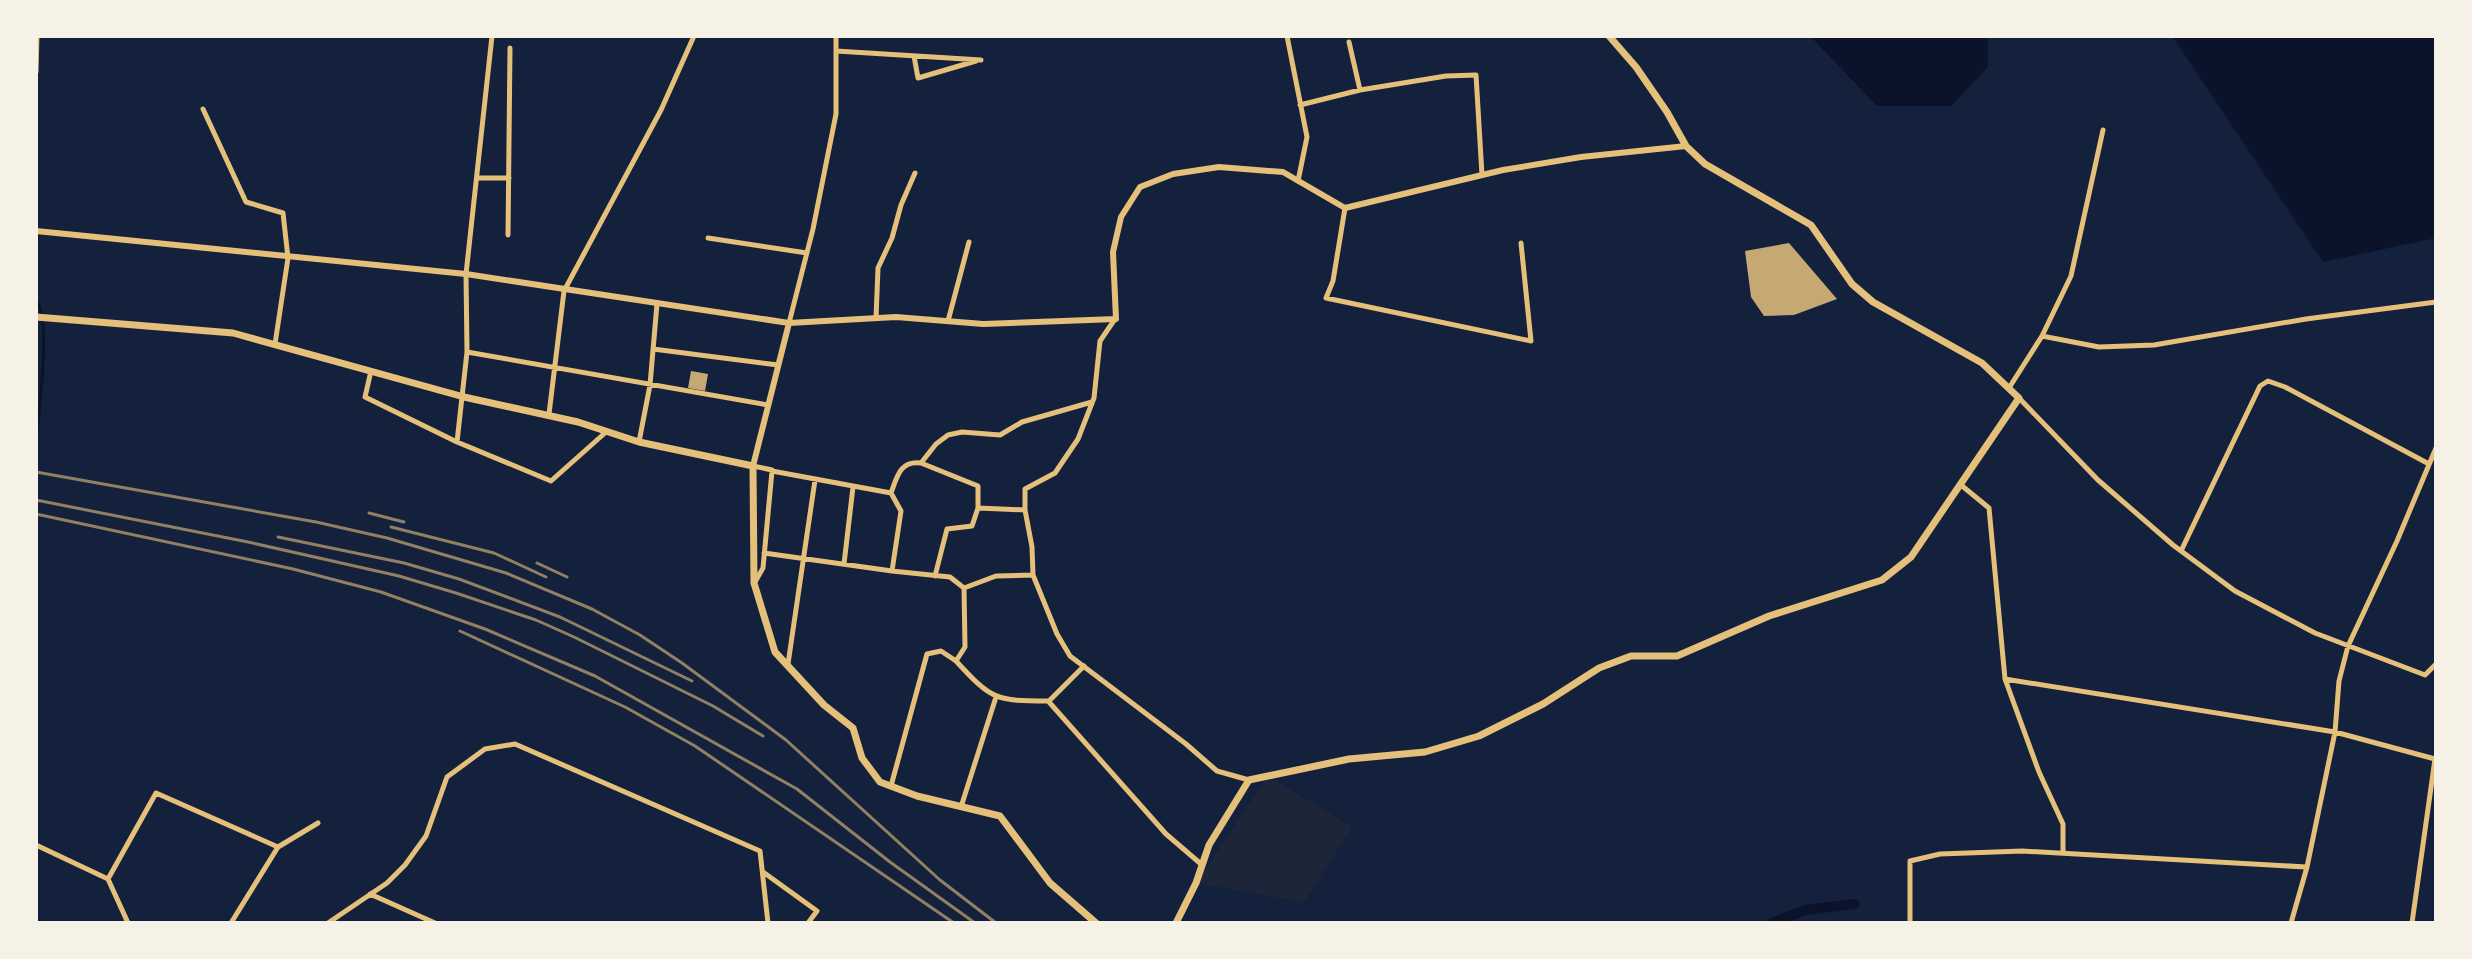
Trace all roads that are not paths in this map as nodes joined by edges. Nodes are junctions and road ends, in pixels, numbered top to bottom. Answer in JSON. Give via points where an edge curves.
{"nodes":[{"id":1,"x":37,"y":36,"type":"edge"},
{"id":2,"x":492,"y":36,"type":"edge"},
{"id":3,"x":694,"y":36,"type":"edge"},
{"id":4,"x":836,"y":36,"type":"edge"},
{"id":5,"x":1287,"y":36,"type":"edge"},
{"id":6,"x":1609,"y":36,"type":"edge"},
{"id":7,"x":1349,"y":42,"type":"dead end"},
{"id":8,"x":510,"y":48,"type":"dead end"},
{"id":9,"x":836,"y":51,"type":"junction"},
{"id":10,"x":914,"y":56,"type":"junction"},
{"id":11,"x":36,"y":72,"type":"edge"},
{"id":12,"x":1360,"y":90,"type":"junction"},
{"id":13,"x":1300,"y":105,"type":"junction"},
{"id":14,"x":203,"y":109,"type":"dead end"},
{"id":15,"x":2103,"y":130,"type":"dead end"},
{"id":16,"x":1686,"y":146,"type":"junction"},
{"id":17,"x":915,"y":173,"type":"dead end"},
{"id":18,"x":1482,"y":175,"type":"junction"},
{"id":19,"x":477,"y":178,"type":"junction"},
{"id":20,"x":509,"y":178,"type":"junction"},
{"id":21,"x":1298,"y":181,"type":"junction"},
{"id":22,"x":1345,"y":208,"type":"junction"},
{"id":23,"x":36,"y":231,"type":"edge"},
{"id":24,"x":508,"y":235,"type":"dead end"},
{"id":25,"x":708,"y":238,"type":"dead end"},
{"id":26,"x":969,"y":242,"type":"dead end"},
{"id":27,"x":1521,"y":243,"type":"dead end"},
{"id":28,"x":807,"y":253,"type":"junction"},
{"id":29,"x":288,"y":258,"type":"junction"},
{"id":30,"x":466,"y":274,"type":"junction"},
{"id":31,"x":564,"y":291,"type":"junction"},
{"id":32,"x":2436,"y":302,"type":"edge"},
{"id":33,"x":657,"y":304,"type":"junction"},
{"id":34,"x":36,"y":317,"type":"edge"},
{"id":35,"x":876,"y":318,"type":"junction"},
{"id":36,"x":1116,"y":319,"type":"junction"},
{"id":37,"x":948,"y":321,"type":"junction"},
{"id":38,"x":789,"y":323,"type":"junction"},
{"id":39,"x":2042,"y":336,"type":"junction"},
{"id":40,"x":275,"y":344,"type":"junction"},
{"id":41,"x":653,"y":349,"type":"junction"},
{"id":42,"x":467,"y":352,"type":"junction"},
{"id":43,"x":778,"y":365,"type":"junction"},
{"id":44,"x":554,"y":369,"type":"junction"},
{"id":45,"x":371,"y":371,"type":"junction"},
{"id":46,"x":650,"y":385,"type":"junction"},
{"id":47,"x":2009,"y":388,"type":"junction"},
{"id":48,"x":464,"y":397,"type":"junction"},
{"id":49,"x":2019,"y":398,"type":"junction"},
{"id":50,"x":1093,"y":402,"type":"junction"},
{"id":51,"x":768,"y":405,"type":"junction"},
{"id":52,"x":549,"y":414,"type":"junction"},
{"id":53,"x":607,"y":431,"type":"junction"},
{"id":54,"x":457,"y":442,"type":"junction"},
{"id":55,"x":639,"y":442,"type":"junction"},
{"id":56,"x":2436,"y":448,"type":"edge"},
{"id":57,"x":921,"y":463,"type":"junction"},
{"id":58,"x":2429,"y":464,"type":"junction"},
{"id":59,"x":753,"y":466,"type":"junction"},
{"id":60,"x":772,"y":471,"type":"junction"},
{"id":61,"x":815,"y":480,"type":"junction"},
{"id":62,"x":1961,"y":485,"type":"junction"},
{"id":63,"x":853,"y":487,"type":"junction"},
{"id":64,"x":891,"y":493,"type":"junction"},
{"id":65,"x":978,"y":508,"type":"junction"},
{"id":66,"x":1025,"y":510,"type":"junction"},
{"id":67,"x":2181,"y":551,"type":"junction"},
{"id":68,"x":764,"y":553,"type":"junction"},
{"id":69,"x":805,"y":558,"type":"junction"},
{"id":70,"x":844,"y":564,"type":"junction"},
{"id":71,"x":892,"y":571,"type":"junction"},
{"id":72,"x":1033,"y":575,"type":"junction"},
{"id":73,"x":935,"y":576,"type":"junction"},
{"id":74,"x":754,"y":583,"type":"junction"},
{"id":75,"x":964,"y":588,"type":"junction"},
{"id":76,"x":2348,"y":646,"type":"junction"},
{"id":77,"x":956,"y":661,"type":"junction"},
{"id":78,"x":788,"y":664,"type":"junction"},
{"id":79,"x":2436,"y":664,"type":"edge"},
{"id":80,"x":1084,"y":666,"type":"junction"},
{"id":81,"x":2005,"y":679,"type":"junction"},
{"id":82,"x":996,"y":697,"type":"junction"},
{"id":83,"x":1049,"y":701,"type":"junction"},
{"id":84,"x":2335,"y":732,"type":"junction"},
{"id":85,"x":1249,"y":780,"type":"junction"},
{"id":86,"x":891,"y":786,"type":"junction"},
{"id":87,"x":961,"y":807,"type":"junction"},
{"id":88,"x":318,"y":823,"type":"dead end"},
{"id":89,"x":36,"y":845,"type":"edge"},
{"id":90,"x":278,"y":847,"type":"junction"},
{"id":91,"x":2063,"y":853,"type":"junction"},
{"id":92,"x":1201,"y":864,"type":"junction"},
{"id":93,"x":2307,"y":867,"type":"junction"},
{"id":94,"x":763,"y":872,"type":"junction"},
{"id":95,"x":108,"y":879,"type":"junction"},
{"id":96,"x":370,"y":894,"type":"junction"},
{"id":97,"x":128,"y":923,"type":"edge"},
{"id":98,"x":231,"y":923,"type":"edge"},
{"id":99,"x":328,"y":923,"type":"edge"},
{"id":100,"x":435,"y":923,"type":"edge"},
{"id":101,"x":768,"y":923,"type":"edge"},
{"id":102,"x":808,"y":923,"type":"edge"},
{"id":103,"x":1096,"y":923,"type":"edge"},
{"id":104,"x":1176,"y":923,"type":"edge"},
{"id":105,"x":1910,"y":923,"type":"edge"},
{"id":106,"x":2291,"y":923,"type":"edge"},
{"id":107,"x":2412,"y":923,"type":"edge"}],
"edges":[{"from":1,"to":11,"type":"street"},
{"from":2,"to":19,"type":"street"},
{"from":3,"to":31,"type":"street","via":[[661,110]]},
{"from":4,"to":9,"type":"street"},
{"from":5,"to":13,"type":"street"},
{"from":6,"to":16,"type":"main road","via":[[1636,67]]},
{"from":7,"to":12,"type":"street"},
{"from":8,"to":20,"type":"street"},
{"from":9,"to":10,"type":"street"},
{"from":9,"to":28,"type":"street","via":[[836,114]]},
{"from":10,"to":10,"type":"street","via":[[954,58],[981,60],[918,78]]},
{"from":12,"to":13,"type":"street"},
{"from":12,"to":18,"type":"street","via":[[1476,75]]},
{"from":13,"to":21,"type":"street","via":[[1307,137]]},
{"from":14,"to":29,"type":"street","via":[[246,202],[283,213]]},
{"from":15,"to":39,"type":"street","via":[[2071,276]]},
{"from":16,"to":18,"type":"street"},
{"from":16,"to":47,"type":"main road","via":[[1705,164],[1811,225],[1852,284],[1873,302],[1982,363]]},
{"from":17,"to":35,"type":"street","via":[[878,268]]},
{"from":18,"to":22,"type":"street"},
{"from":19,"to":20,"type":"street"},
{"from":19,"to":30,"type":"street"},
{"from":20,"to":24,"type":"street"},
{"from":21,"to":22,"type":"street"},
{"from":21,"to":36,"type":"street","via":[[1283,172],[1219,167],[1173,174],[1140,187],[1121,217],[1113,252]]},
{"from":22,"to":27,"type":"street","via":[[1326,298],[1531,341]]},
{"from":23,"to":29,"type":"street"},
{"from":25,"to":28,"type":"street"},
{"from":26,"to":37,"type":"street"},
{"from":28,"to":38,"type":"street"},
{"from":29,"to":30,"type":"street"},
{"from":29,"to":40,"type":"street"},
{"from":30,"to":31,"type":"street"},
{"from":30,"to":42,"type":"street"},
{"from":31,"to":33,"type":"street"},
{"from":31,"to":44,"type":"street"},
{"from":32,"to":39,"type":"street","via":[[2154,345],[2099,347]]},
{"from":33,"to":38,"type":"street"},
{"from":33,"to":41,"type":"street"},
{"from":34,"to":40,"type":"main road","via":[[233,333]]},
{"from":35,"to":37,"type":"street"},
{"from":35,"to":38,"type":"street"},
{"from":36,"to":37,"type":"street"},
{"from":36,"to":50,"type":"street","via":[[1100,341]]},
{"from":38,"to":43,"type":"street"},
{"from":39,"to":47,"type":"street"},
{"from":40,"to":45,"type":"main road"},
{"from":41,"to":43,"type":"street"},
{"from":41,"to":46,"type":"street"},
{"from":42,"to":44,"type":"street"},
{"from":42,"to":48,"type":"street"},
{"from":43,"to":51,"type":"street"},
{"from":44,"to":46,"type":"street"},
{"from":44,"to":52,"type":"street"},
{"from":45,"to":48,"type":"main road"},
{"from":45,"to":54,"type":"street","via":[[365,397]]},
{"from":46,"to":51,"type":"street"},
{"from":46,"to":55,"type":"street"},
{"from":47,"to":49,"type":"main road"},
{"from":48,"to":52,"type":"main road"},
{"from":48,"to":54,"type":"street"},
{"from":49,"to":62,"type":"main road"},
{"from":49,"to":67,"type":"street","via":[[2098,480]]},
{"from":50,"to":57,"type":"street","via":[[1022,422],[1000,435],[948,435]]},
{"from":50,"to":66,"type":"street","via":[[1078,439],[1055,473],[1025,489]]},
{"from":51,"to":59,"type":"street"},
{"from":52,"to":53,"type":"main road"},
{"from":53,"to":54,"type":"street","via":[[551,481]]},
{"from":53,"to":55,"type":"main road"},
{"from":55,"to":59,"type":"main road"},
{"from":56,"to":58,"type":"street"},
{"from":57,"to":64,"type":"street","via":[[901,468]]},
{"from":57,"to":65,"type":"street","via":[[978,486]]},
{"from":58,"to":67,"type":"street","via":[[2268,381],[2260,386]]},
{"from":58,"to":76,"type":"street"},
{"from":59,"to":60,"type":"street"},
{"from":59,"to":74,"type":"main road"},
{"from":60,"to":61,"type":"street"},
{"from":60,"to":68,"type":"street"},
{"from":61,"to":63,"type":"street"},
{"from":61,"to":69,"type":"street"},
{"from":62,"to":81,"type":"street","via":[[1989,508]]},
{"from":62,"to":85,"type":"main road","via":[[1911,557],[1882,580],[1769,616],[1677,656],[1631,656],[1599,668],[1479,736],[1425,752],[1349,759]]},
{"from":63,"to":64,"type":"street"},
{"from":63,"to":70,"type":"street"},
{"from":64,"to":71,"type":"street","via":[[901,511]]},
{"from":65,"to":66,"type":"street"},
{"from":65,"to":73,"type":"street","via":[[972,526],[947,529]]},
{"from":66,"to":72,"type":"street"},
{"from":67,"to":76,"type":"street","via":[[2235,591]]},
{"from":68,"to":69,"type":"street"},
{"from":68,"to":74,"type":"street"},
{"from":69,"to":70,"type":"street"},
{"from":69,"to":78,"type":"street"},
{"from":70,"to":71,"type":"street"},
{"from":71,"to":73,"type":"street"},
{"from":72,"to":75,"type":"street","via":[[996,576]]},
{"from":72,"to":80,"type":"street","via":[[1057,634],[1070,656]]},
{"from":73,"to":75,"type":"street","via":[[950,577]]},
{"from":74,"to":78,"type":"main road","via":[[775,652]]},
{"from":75,"to":77,"type":"street","via":[[965,647]]},
{"from":76,"to":79,"type":"street","via":[[2425,675]]},
{"from":76,"to":84,"type":"street"},
{"from":77,"to":82,"type":"street","via":[[985,693]]},
{"from":77,"to":86,"type":"street","via":[[941,651],[927,654]]},
{"from":78,"to":86,"type":"main road","via":[[853,728],[862,758],[880,782]]},
{"from":80,"to":83,"type":"street"},
{"from":80,"to":85,"type":"street","via":[[1217,771]]},
{"from":81,"to":84,"type":"street"},
{"from":81,"to":91,"type":"street","via":[[2063,824]]},
{"from":82,"to":83,"type":"street"},
{"from":82,"to":87,"type":"street"},
{"from":83,"to":92,"type":"street","via":[[1166,834]]},
{"from":84,"to":93,"type":"street"},
{"from":84,"to":107,"type":"street","via":[[2435,759]]},
{"from":85,"to":92,"type":"main road"},
{"from":86,"to":87,"type":"main road"},
{"from":87,"to":103,"type":"main road","via":[[1000,816],[1050,883]]},
{"from":88,"to":90,"type":"street"},
{"from":89,"to":95,"type":"street"},
{"from":90,"to":95,"type":"street","via":[[156,793]]},
{"from":90,"to":98,"type":"street"},
{"from":91,"to":93,"type":"street"},
{"from":91,"to":105,"type":"street","via":[[1940,854],[1910,861]]},
{"from":92,"to":104,"type":"main road"},
{"from":93,"to":106,"type":"street"},
{"from":94,"to":96,"type":"street","via":[[760,851],[515,744],[485,749],[447,777],[426,836],[405,865]]},
{"from":94,"to":101,"type":"street"},
{"from":94,"to":102,"type":"street","via":[[817,911]]},
{"from":95,"to":97,"type":"street"},
{"from":96,"to":99,"type":"street"},
{"from":96,"to":100,"type":"street"}]}
